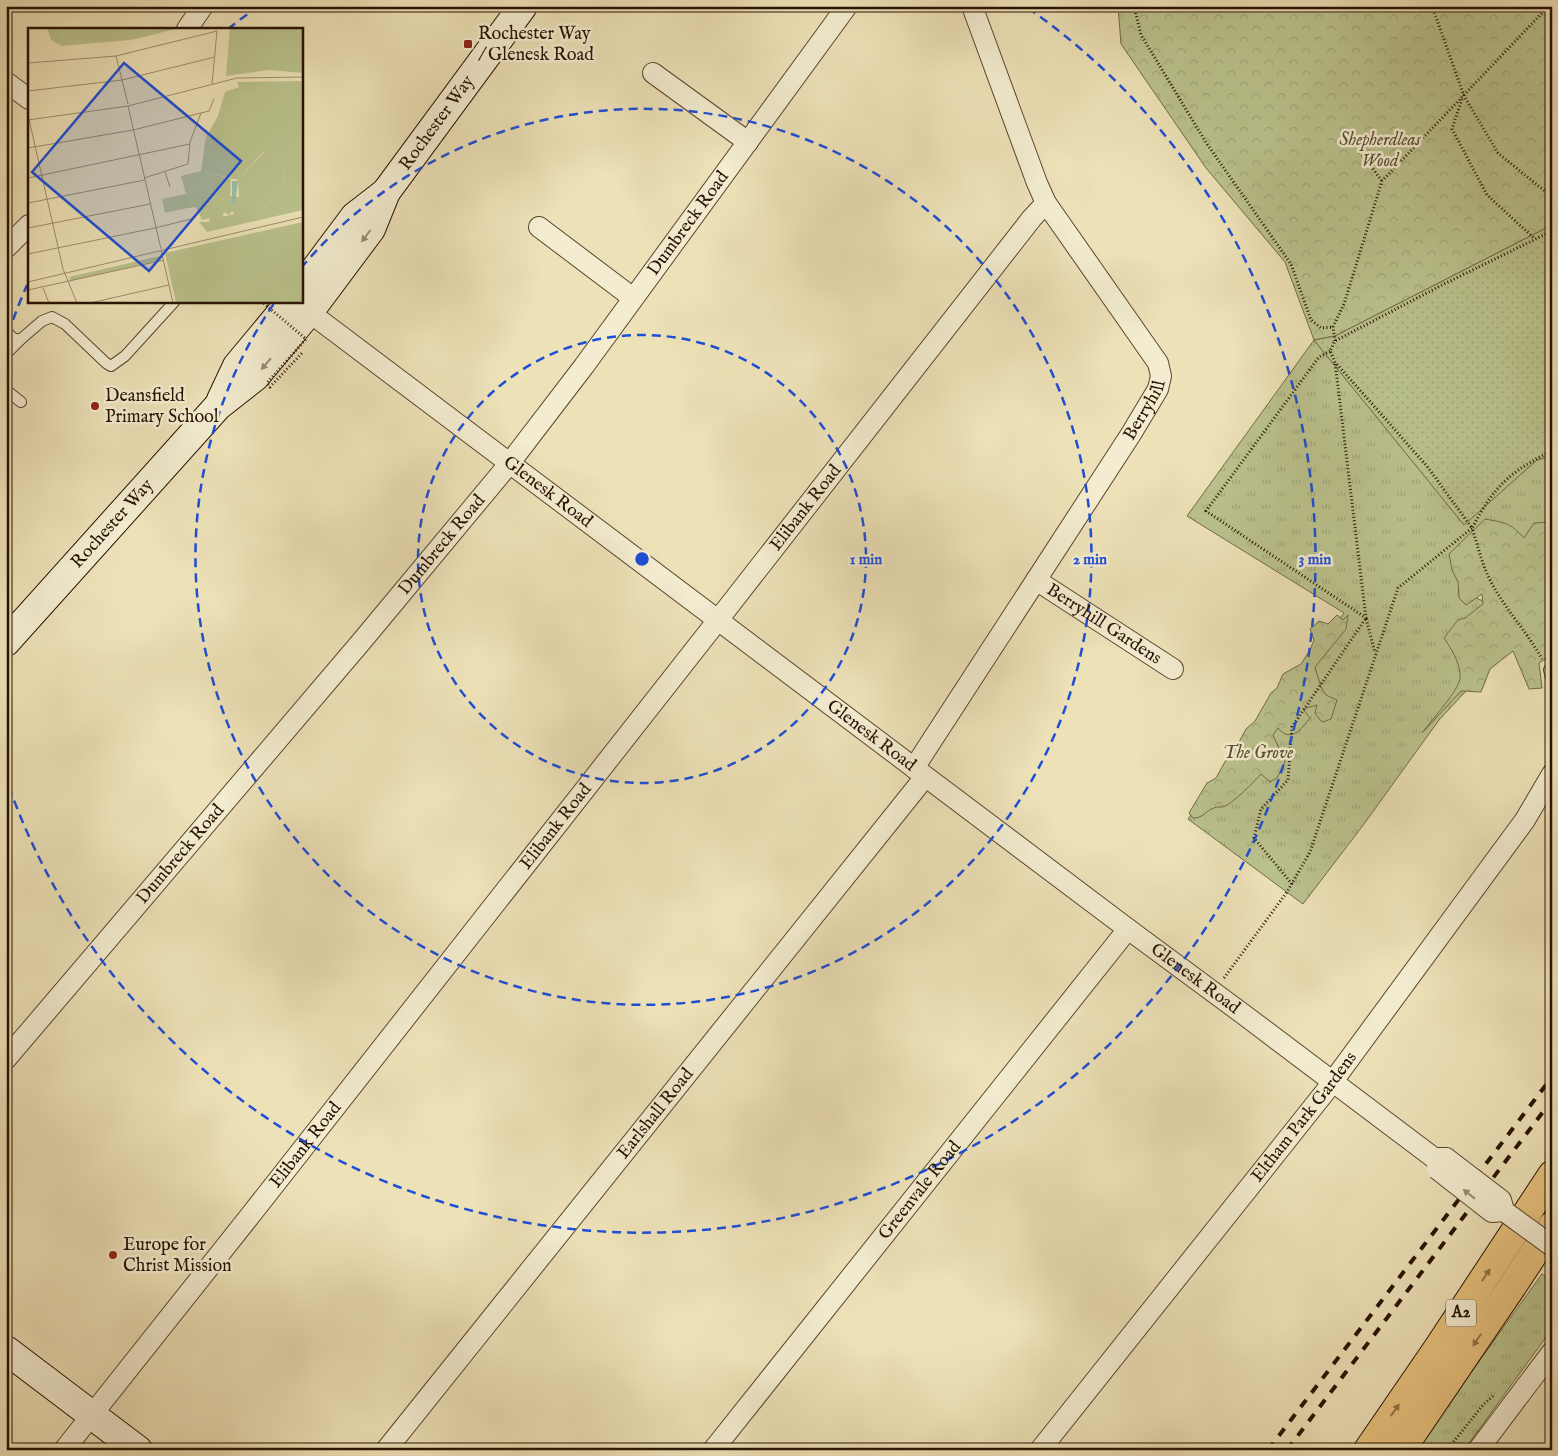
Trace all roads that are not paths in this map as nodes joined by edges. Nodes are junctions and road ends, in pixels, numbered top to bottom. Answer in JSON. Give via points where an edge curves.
{"nodes":[{"id":1,"x":203,"y":6,"type":"edge"},
{"id":2,"x":522,"y":6,"type":"edge"},
{"id":3,"x":847,"y":6,"type":"edge"},
{"id":4,"x":972,"y":6,"type":"edge"},
{"id":5,"x":188,"y":28,"type":"edge"},
{"id":6,"x":653,"y":73,"type":"dead end"},
{"id":7,"x":6,"y":82,"type":"edge"},
{"id":8,"x":28,"y":98,"type":"edge"},
{"id":9,"x":748,"y":142,"type":"junction"},
{"id":10,"x":1046,"y":203,"type":"junction"},
{"id":11,"x":28,"y":226,"type":"edge"},
{"id":12,"x":539,"y":228,"type":"dead end"},
{"id":13,"x":6,"y":248,"type":"edge"},
{"id":14,"x":302,"y":298,"type":"edge"},
{"id":15,"x":633,"y":298,"type":"junction"},
{"id":16,"x":174,"y":302,"type":"edge"},
{"id":17,"x":299,"y":302,"type":"edge"},
{"id":18,"x":302,"y":302,"type":"edge"},
{"id":19,"x":6,"y":331,"type":"edge"},
{"id":20,"x":21,"y":339,"type":"junction"},
{"id":21,"x":6,"y":354,"type":"edge"},
{"id":22,"x":6,"y":390,"type":"edge"},
{"id":23,"x":21,"y":402,"type":"dead end"},
{"id":24,"x":509,"y":464,"type":"junction"},
{"id":25,"x":1036,"y":580,"type":"junction"},
{"id":26,"x":718,"y":620,"type":"junction"},
{"id":27,"x":6,"y":642,"type":"edge"},
{"id":28,"x":1550,"y":668,"type":"edge"},
{"id":29,"x":1173,"y":669,"type":"dead end"},
{"id":30,"x":1552,"y":681,"type":"edge"},
{"id":31,"x":920,"y":772,"type":"junction"},
{"id":32,"x":1552,"y":774,"type":"edge"},
{"id":33,"x":1128,"y":929,"type":"junction"},
{"id":34,"x":6,"y":1059,"type":"edge"},
{"id":35,"x":1333,"y":1082,"type":"junction"},
{"id":36,"x":1552,"y":1174,"type":"edge"},
{"id":37,"x":1552,"y":1226,"type":"edge"},
{"id":38,"x":1552,"y":1246,"type":"edge"},
{"id":39,"x":6,"y":1350,"type":"edge"},
{"id":40,"x":1552,"y":1352,"type":"edge"},
{"id":41,"x":92,"y":1415,"type":"junction"},
{"id":42,"x":64,"y":1450,"type":"edge"},
{"id":43,"x":138,"y":1450,"type":"edge"},
{"id":44,"x":386,"y":1450,"type":"edge"},
{"id":45,"x":713,"y":1450,"type":"edge"},
{"id":46,"x":1040,"y":1450,"type":"edge"},
{"id":47,"x":1368,"y":1450,"type":"edge"},
{"id":48,"x":1401,"y":1450,"type":"edge"},
{"id":49,"x":1478,"y":1450,"type":"edge"}],
"edges":[{"from":1,"to":5,"type":"street"},
{"from":2,"to":14,"type":"street","name":"Rochester Way","via":[[386,192],[371,229]]},
{"from":3,"to":9,"type":"street","name":"Dumbreck Road"},
{"from":4,"to":10,"type":"street","name":"Berryhill"},
{"from":6,"to":9,"type":"street"},
{"from":7,"to":8,"type":"street"},
{"from":9,"to":15,"type":"street","name":"Dumbreck Road"},
{"from":10,"to":25,"type":"street","name":"Berryhill","via":[[1158,362],[1161,376],[1158,389],[1131,434]]},
{"from":10,"to":26,"type":"street","name":"Elibank Road"},
{"from":11,"to":13,"type":"street"},
{"from":12,"to":15,"type":"street"},
{"from":15,"to":24,"type":"street","name":"Dumbreck Road"},
{"from":16,"to":20,"type":"lane","via":[[125,356],[111,366],[65,324],[52,317]]},
{"from":17,"to":27,"type":"street","name":"Rochester Way","via":[[255,377],[218,406]]},
{"from":18,"to":24,"type":"street","name":"Glenesk Road"},
{"from":19,"to":20,"type":"lane","via":[[14,339]]},
{"from":20,"to":21,"type":"lane"},
{"from":22,"to":23,"type":"lane"},
{"from":24,"to":26,"type":"street","name":"Glenesk Road"},
{"from":24,"to":34,"type":"street","name":"Dumbreck Road"},
{"from":25,"to":29,"type":"street","name":"Berryhill Gardens"},
{"from":25,"to":31,"type":"street","name":"Berryhill"},
{"from":26,"to":31,"type":"street","name":"Glenesk Road"},
{"from":26,"to":41,"type":"street","name":"Elibank Road"},
{"from":28,"to":30,"type":"lane"},
{"from":31,"to":33,"type":"street","name":"Glenesk Road"},
{"from":31,"to":44,"type":"street","name":"Earlshall Road"},
{"from":32,"to":35,"type":"street","name":"Eltham Park Gardens","via":[[1525,820]]},
{"from":33,"to":35,"type":"street","name":"Glenesk Road"},
{"from":33,"to":45,"type":"street","name":"Greenvale Road"},
{"from":35,"to":38,"type":"street","name":"Glenesk Road","bridge":true,"via":[[1439,1162],[1501,1200],[1504,1211]]},
{"from":35,"to":46,"type":"street","name":"Eltham Park Gardens"},
{"from":47,"to":36,"type":"highway","number":"A2","one_way":true},
{"from":37,"to":48,"type":"highway","number":"A2","one_way":true},
{"from":39,"to":41,"type":"street"},
{"from":40,"to":49,"type":"street"},
{"from":41,"to":42,"type":"street","name":"Elibank Road"},
{"from":41,"to":43,"type":"street"}]}
